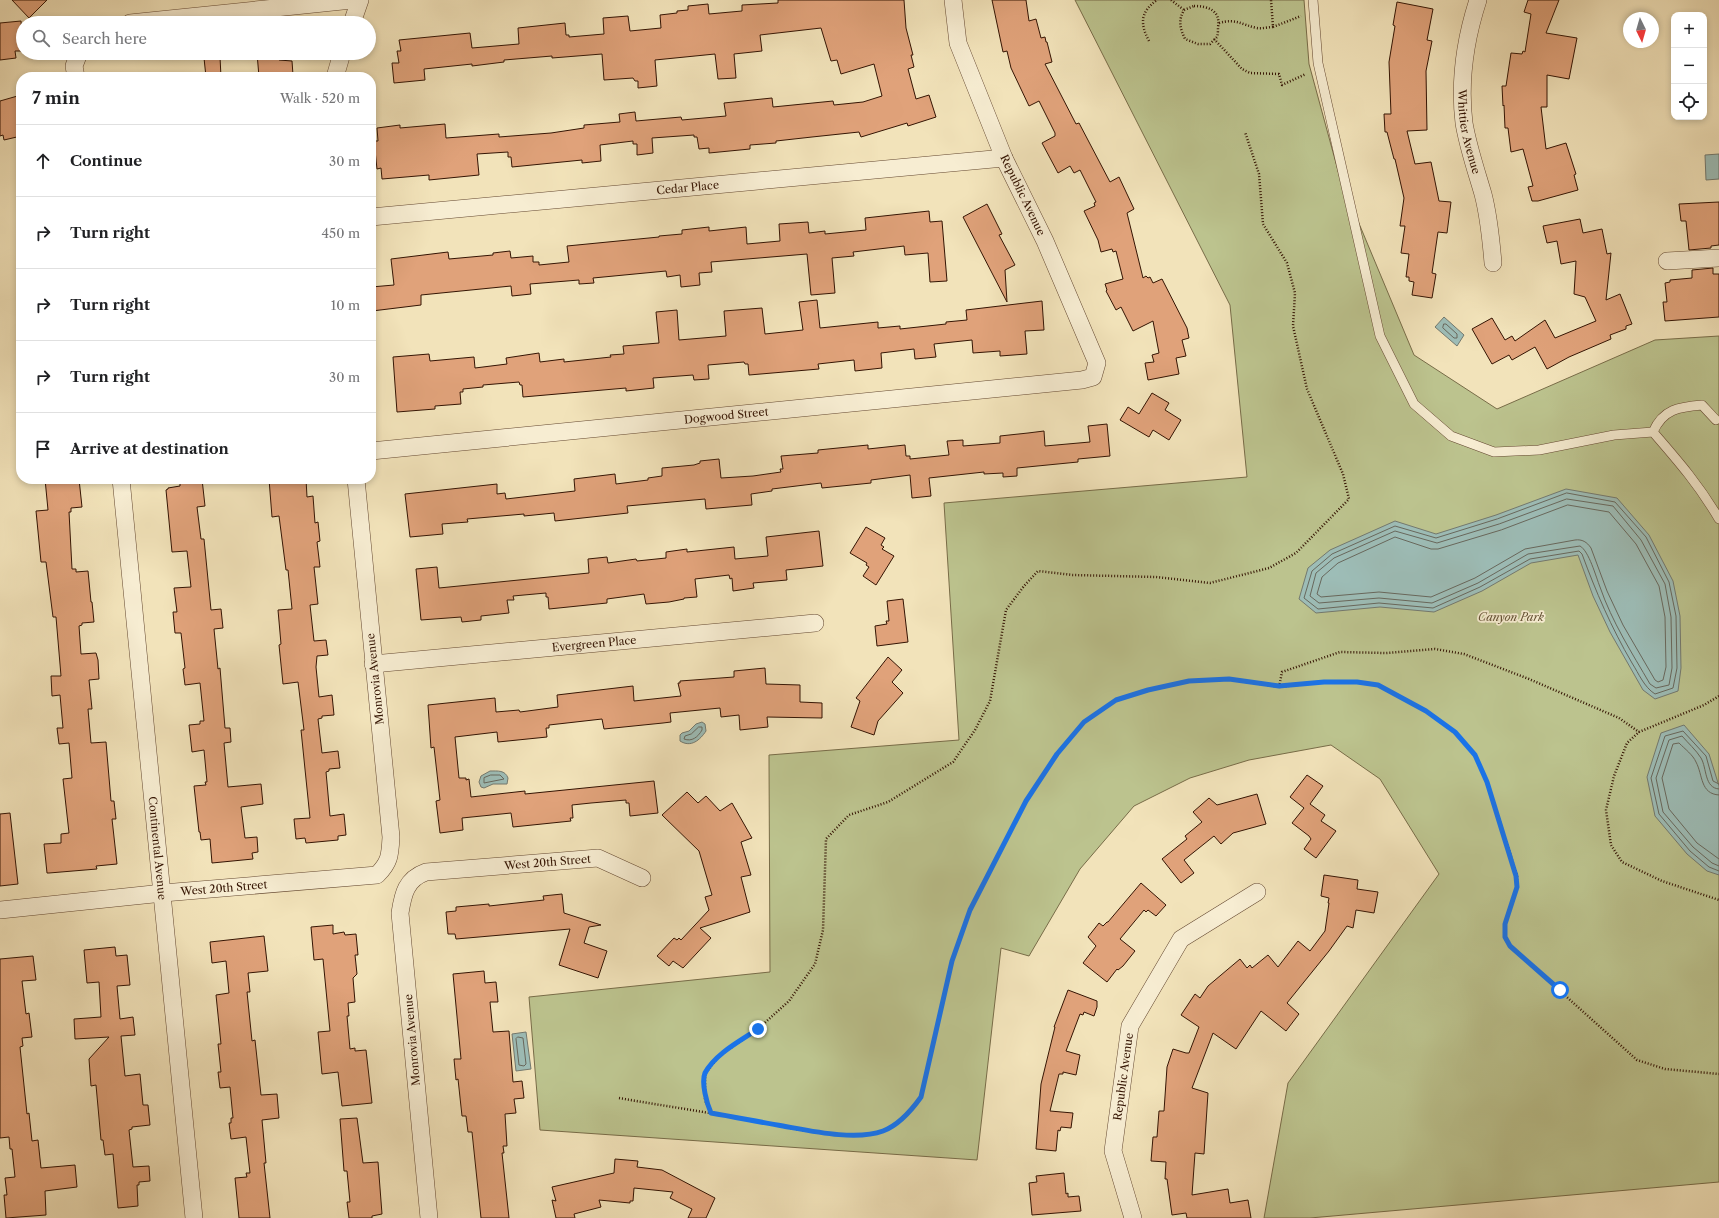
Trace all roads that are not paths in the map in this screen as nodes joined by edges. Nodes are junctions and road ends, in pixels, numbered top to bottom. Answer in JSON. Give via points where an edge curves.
{"nodes":[{"id":1,"x":352,"y":0,"type":"edge"},
{"id":2,"x":360,"y":0,"type":"edge"},
{"id":3,"x":953,"y":0,"type":"edge"},
{"id":4,"x":1313,"y":0,"type":"edge"},
{"id":5,"x":1478,"y":0,"type":"edge"},
{"id":6,"x":198,"y":16,"type":"edge"},
{"id":7,"x":354,"y":16,"type":"edge"},
{"id":8,"x":76,"y":60,"type":"edge"},
{"id":9,"x":340,"y":60,"type":"edge"},
{"id":10,"x":75,"y":72,"type":"edge"},
{"id":11,"x":336,"y":72,"type":"edge"},
{"id":12,"x":1004,"y":158,"type":"junction"},
{"id":13,"x":376,"y":217,"type":"edge"},
{"id":14,"x":1719,"y":258,"type":"edge"},
{"id":15,"x":1667,"y":261,"type":"dead end"},
{"id":16,"x":1493,"y":263,"type":"dead end"},
{"id":17,"x":1082,"y":380,"type":"joint"},
{"id":18,"x":1716,"y":420,"type":"dead end"},
{"id":19,"x":1653,"y":432,"type":"junction"},
{"id":20,"x":376,"y":451,"type":"edge"},
{"id":21,"x":122,"y":484,"type":"edge"},
{"id":22,"x":356,"y":484,"type":"edge"},
{"id":23,"x":1719,"y":520,"type":"edge"},
{"id":24,"x":815,"y":623,"type":"dead end"},
{"id":25,"x":373,"y":664,"type":"junction"},
{"id":26,"x":426,"y":872,"type":"joint"},
{"id":27,"x":377,"y":875,"type":"joint"},
{"id":28,"x":642,"y":878,"type":"dead end"},
{"id":29,"x":1257,"y":892,"type":"dead end"},
{"id":30,"x":163,"y":893,"type":"junction"},
{"id":31,"x":0,"y":910,"type":"edge"},
{"id":32,"x":194,"y":1218,"type":"edge"},
{"id":33,"x":429,"y":1218,"type":"edge"},
{"id":34,"x":1133,"y":1218,"type":"edge"}],
"edges":[{"from":1,"to":6,"type":"street"},
{"from":2,"to":7,"type":"street"},
{"from":3,"to":12,"type":"street","name":"Republic Avenue","via":[[958,44]]},
{"from":4,"to":19,"type":"lane","via":[[1320,69],[1380,336],[1414,404],[1451,436],[1494,452],[1539,450],[1614,435]]},
{"from":5,"to":16,"type":"street","name":"Whittier Avenue","via":[[1465,53],[1462,83],[1464,123],[1490,227]]},
{"from":8,"to":10,"type":"street"},
{"from":9,"to":11,"type":"street"},
{"from":12,"to":13,"type":"street","name":"Cedar Place"},
{"from":12,"to":17,"type":"street","name":"Republic Avenue","via":[[1045,241],[1097,363],[1093,377]]},
{"from":14,"to":15,"type":"street"},
{"from":17,"to":20,"type":"street","name":"Dogwood Street"},
{"from":18,"to":19,"type":"lane","via":[[1702,406],[1681,407],[1667,413],[1656,424]]},
{"from":19,"to":23,"type":"lane","via":[[1687,470]]},
{"from":21,"to":30,"type":"street","name":"Continental Avenue"},
{"from":22,"to":25,"type":"street","name":"Monrovia Avenue"},
{"from":24,"to":25,"type":"street","name":"Evergreen Place"},
{"from":25,"to":27,"type":"street","name":"Monrovia Avenue","via":[[391,838],[386,865]]},
{"from":26,"to":28,"type":"street","name":"West 20th Street","via":[[598,858]]},
{"from":26,"to":33,"type":"street","name":"Monrovia Avenue","via":[[416,875],[407,888],[402,898],[400,913]]},
{"from":27,"to":30,"type":"street","name":"West 20th Street"},
{"from":29,"to":34,"type":"street","name":"Republic Avenue","via":[[1181,939],[1130,1026],[1113,1150]]},
{"from":30,"to":31,"type":"street","name":"West 20th Street"},
{"from":30,"to":32,"type":"street","name":"Continental Avenue"}]}
